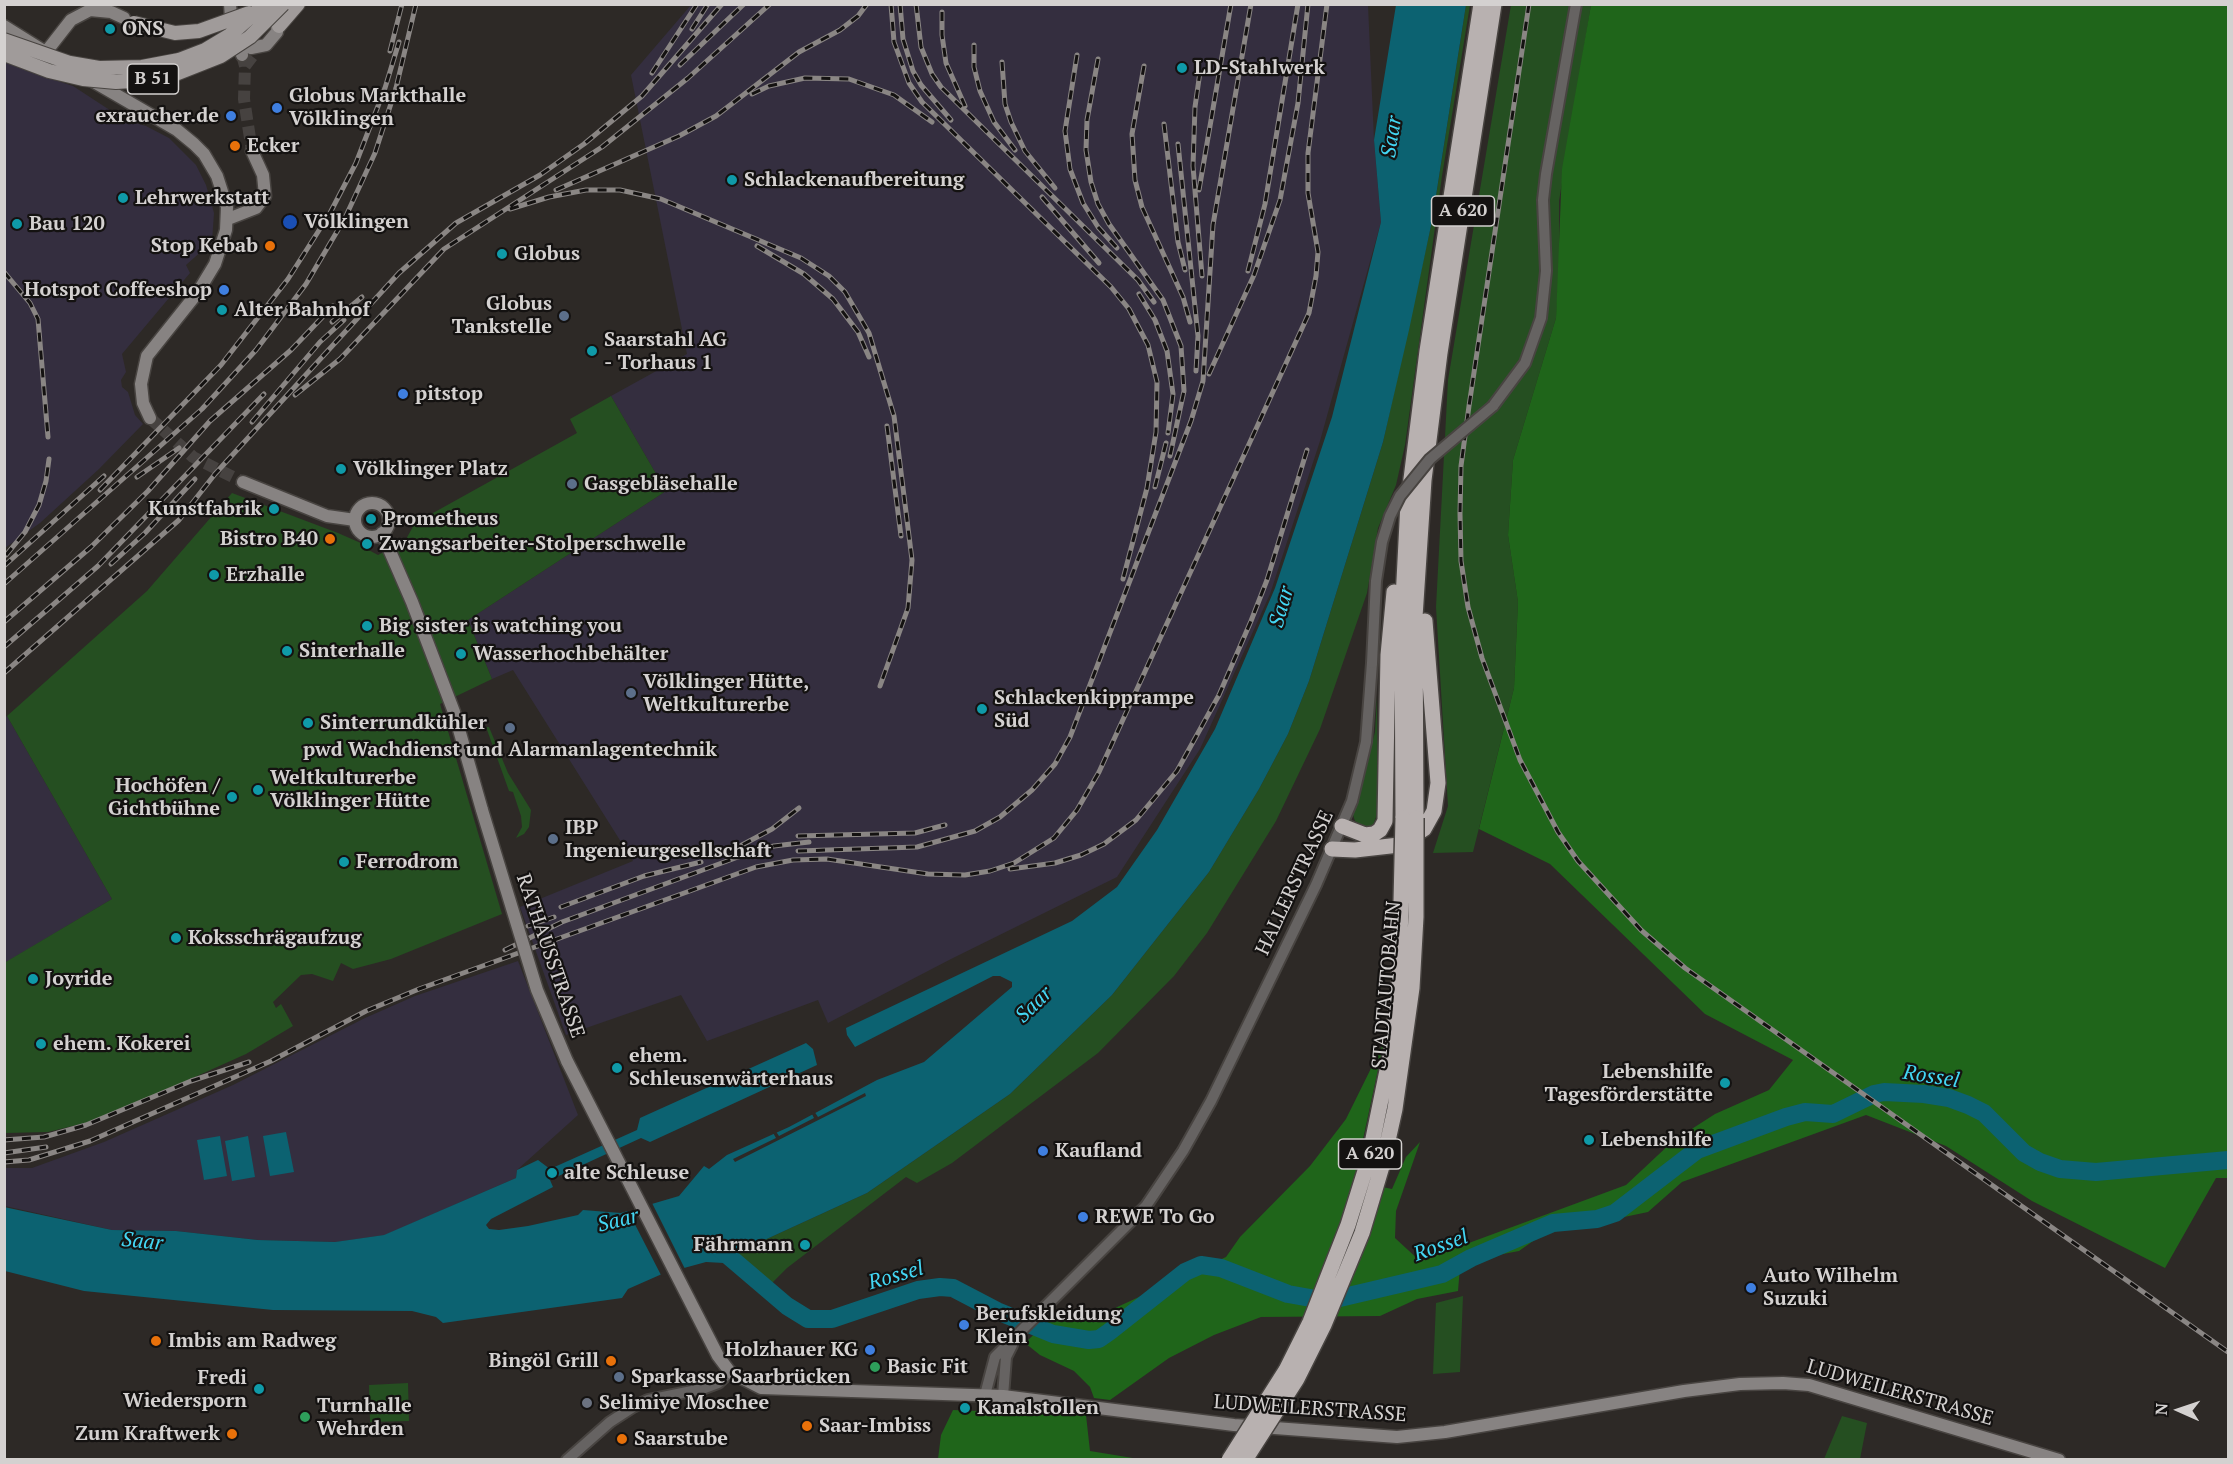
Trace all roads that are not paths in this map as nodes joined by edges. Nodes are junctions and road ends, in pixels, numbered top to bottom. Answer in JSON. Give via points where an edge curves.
{"nodes":[{"id":1,"x":1481,"y":4,"type":"edge"},
{"id":2,"x":1494,"y":4,"type":"edge"},
{"id":3,"x":1576,"y":4,"type":"edge"},
{"id":4,"x":267,"y":5,"type":"edge"},
{"id":5,"x":233,"y":8,"type":"edge"},
{"id":6,"x":290,"y":8,"type":"edge"},
{"id":7,"x":129,"y":20,"type":"joint"},
{"id":8,"x":4,"y":26,"type":"edge"},
{"id":9,"x":279,"y":26,"type":"junction"},
{"id":10,"x":4,"y":40,"type":"edge"},
{"id":11,"x":238,"y":42,"type":"junction"},
{"id":12,"x":46,"y":52,"type":"junction"},
{"id":13,"x":251,"y":52,"type":"junction"},
{"id":14,"x":4,"y":54,"type":"edge"},
{"id":15,"x":252,"y":152,"type":"tunnel mouth"},
{"id":16,"x":228,"y":219,"type":"junction"},
{"id":17,"x":1425,"y":416,"type":"junction"},
{"id":18,"x":150,"y":418,"type":"tunnel mouth"},
{"id":19,"x":243,"y":482,"type":"tunnel mouth"},
{"id":20,"x":1408,"y":503,"type":"junction"},
{"id":21,"x":1421,"y":513,"type":"junction"},
{"id":22,"x":355,"y":519,"type":"junction"},
{"id":23,"x":382,"y":533,"type":"junction"},
{"id":24,"x":1410,"y":818,"type":"junction"},
{"id":25,"x":1342,"y":826,"type":"junction"},
{"id":26,"x":1332,"y":849,"type":"junction"},
{"id":27,"x":1017,"y":1336,"type":"junction"},
{"id":28,"x":730,"y":1372,"type":"junction"},
{"id":29,"x":986,"y":1395,"type":"junction"},
{"id":30,"x":1003,"y":1396,"type":"junction"},
{"id":31,"x":567,"y":1460,"type":"edge"},
{"id":32,"x":1229,"y":1460,"type":"edge"},
{"id":33,"x":1245,"y":1460,"type":"edge"},
{"id":34,"x":2059,"y":1460,"type":"edge"}],
"edges":[{"from":1,"to":17,"type":"highway","number":"A 620"},
{"from":2,"to":17,"type":"highway","number":"A 620"},
{"from":3,"to":25,"type":"street","name":"HALLERSTRASSE","bridge":true,"via":[[1543,200],[1545,279],[1541,318],[1525,363],[1493,406],[1430,459],[1400,496],[1390,516],[1376,581],[1366,742]]},
{"from":4,"to":7,"type":"main road","bridge":true,"via":[[200,31],[175,33]]},
{"from":4,"to":9,"type":"main road","via":[[278,15]]},
{"from":4,"to":10,"type":"main road","number":"B 51","bridge":true,"via":[[205,50],[141,68],[70,63]]},
{"from":5,"to":11,"type":"main road","via":[[232,32]]},
{"from":6,"to":9,"type":"main road"},
{"from":6,"to":14,"type":"main road","number":"B 51","bridge":true,"via":[[221,56],[148,80],[83,79]]},
{"from":7,"to":12,"type":"main road","via":[[90,10],[65,26]]},
{"from":8,"to":12,"type":"main road"},
{"from":9,"to":13,"type":"main road","via":[[271,42]]},
{"from":11,"to":13,"type":"main road"},
{"from":11,"to":13,"type":"main road"},
{"from":12,"to":16,"type":"main road","via":[[194,144],[217,176]]},
{"from":15,"to":16,"type":"main road","via":[[263,176],[265,196],[256,208]]},
{"from":16,"to":18,"type":"main road","via":[[215,264],[147,356],[141,384]]},
{"from":17,"to":20,"type":"highway","number":"A 620"},
{"from":17,"to":21,"type":"highway","name":"STADTAUTOBAHN","number":"A 620"},
{"from":19,"to":22,"type":"main road","via":[[327,516]]},
{"from":20,"to":24,"type":"highway","number":"A 620","via":[[1402,619]]},
{"from":20,"to":25,"type":"highway","via":[[1388,655],[1385,821],[1374,834],[1365,835]]},
{"from":21,"to":24,"type":"highway","name":"STADTAUTOBAHN","number":"A 620"},
{"from":21,"to":26,"type":"highway","number":"A 620","via":[[1425,646],[1438,783],[1434,811],[1424,829],[1400,845]]},
{"from":22,"to":23,"type":"main road","via":[[365,535]]},
{"from":22,"to":23,"type":"main road","via":[[364,505],[378,504],[388,517]]},
{"from":23,"to":28,"type":"main road","name":"RATHAUSSTRASSE","bridge":true,"via":[[454,712],[537,990],[567,1061],[681,1288],[717,1356]]},
{"from":24,"to":32,"type":"highway","number":"A 620","bridge":true,"via":[[1392,1046],[1369,1158],[1310,1322],[1286,1370]]},
{"from":24,"to":33,"type":"highway","name":"STADTAUTOBAHN","number":"A 620","bridge":true,"via":[[1416,907],[1412,988],[1395,1109],[1383,1163],[1362,1233],[1324,1325],[1297,1379]]},
{"from":25,"to":26,"type":"street","name":"HALLERSTRASSE"},
{"from":26,"to":27,"type":"street","name":"HALLERSTRASSE","via":[[1217,1089],[1158,1191],[1124,1231]]},
{"from":27,"to":29,"type":"street","name":"HALLERSTRASSE","via":[[995,1357]]},
{"from":27,"to":30,"type":"street","name":"HALLERSTRASSE","via":[[1006,1357]]},
{"from":28,"to":29,"type":"main road","name":"LUDWEILERSTRASSE","via":[[750,1384],[776,1390]]},
{"from":28,"to":31,"type":"street","via":[[718,1383],[702,1389],[633,1407]]},
{"from":29,"to":30,"type":"main road","name":"LUDWEILERSTRASSE"},
{"from":30,"to":34,"type":"main road","name":"LUDWEILERSTRASSE","via":[[1234,1425],[1397,1437],[1684,1391],[1783,1383],[1809,1385]]}]}
